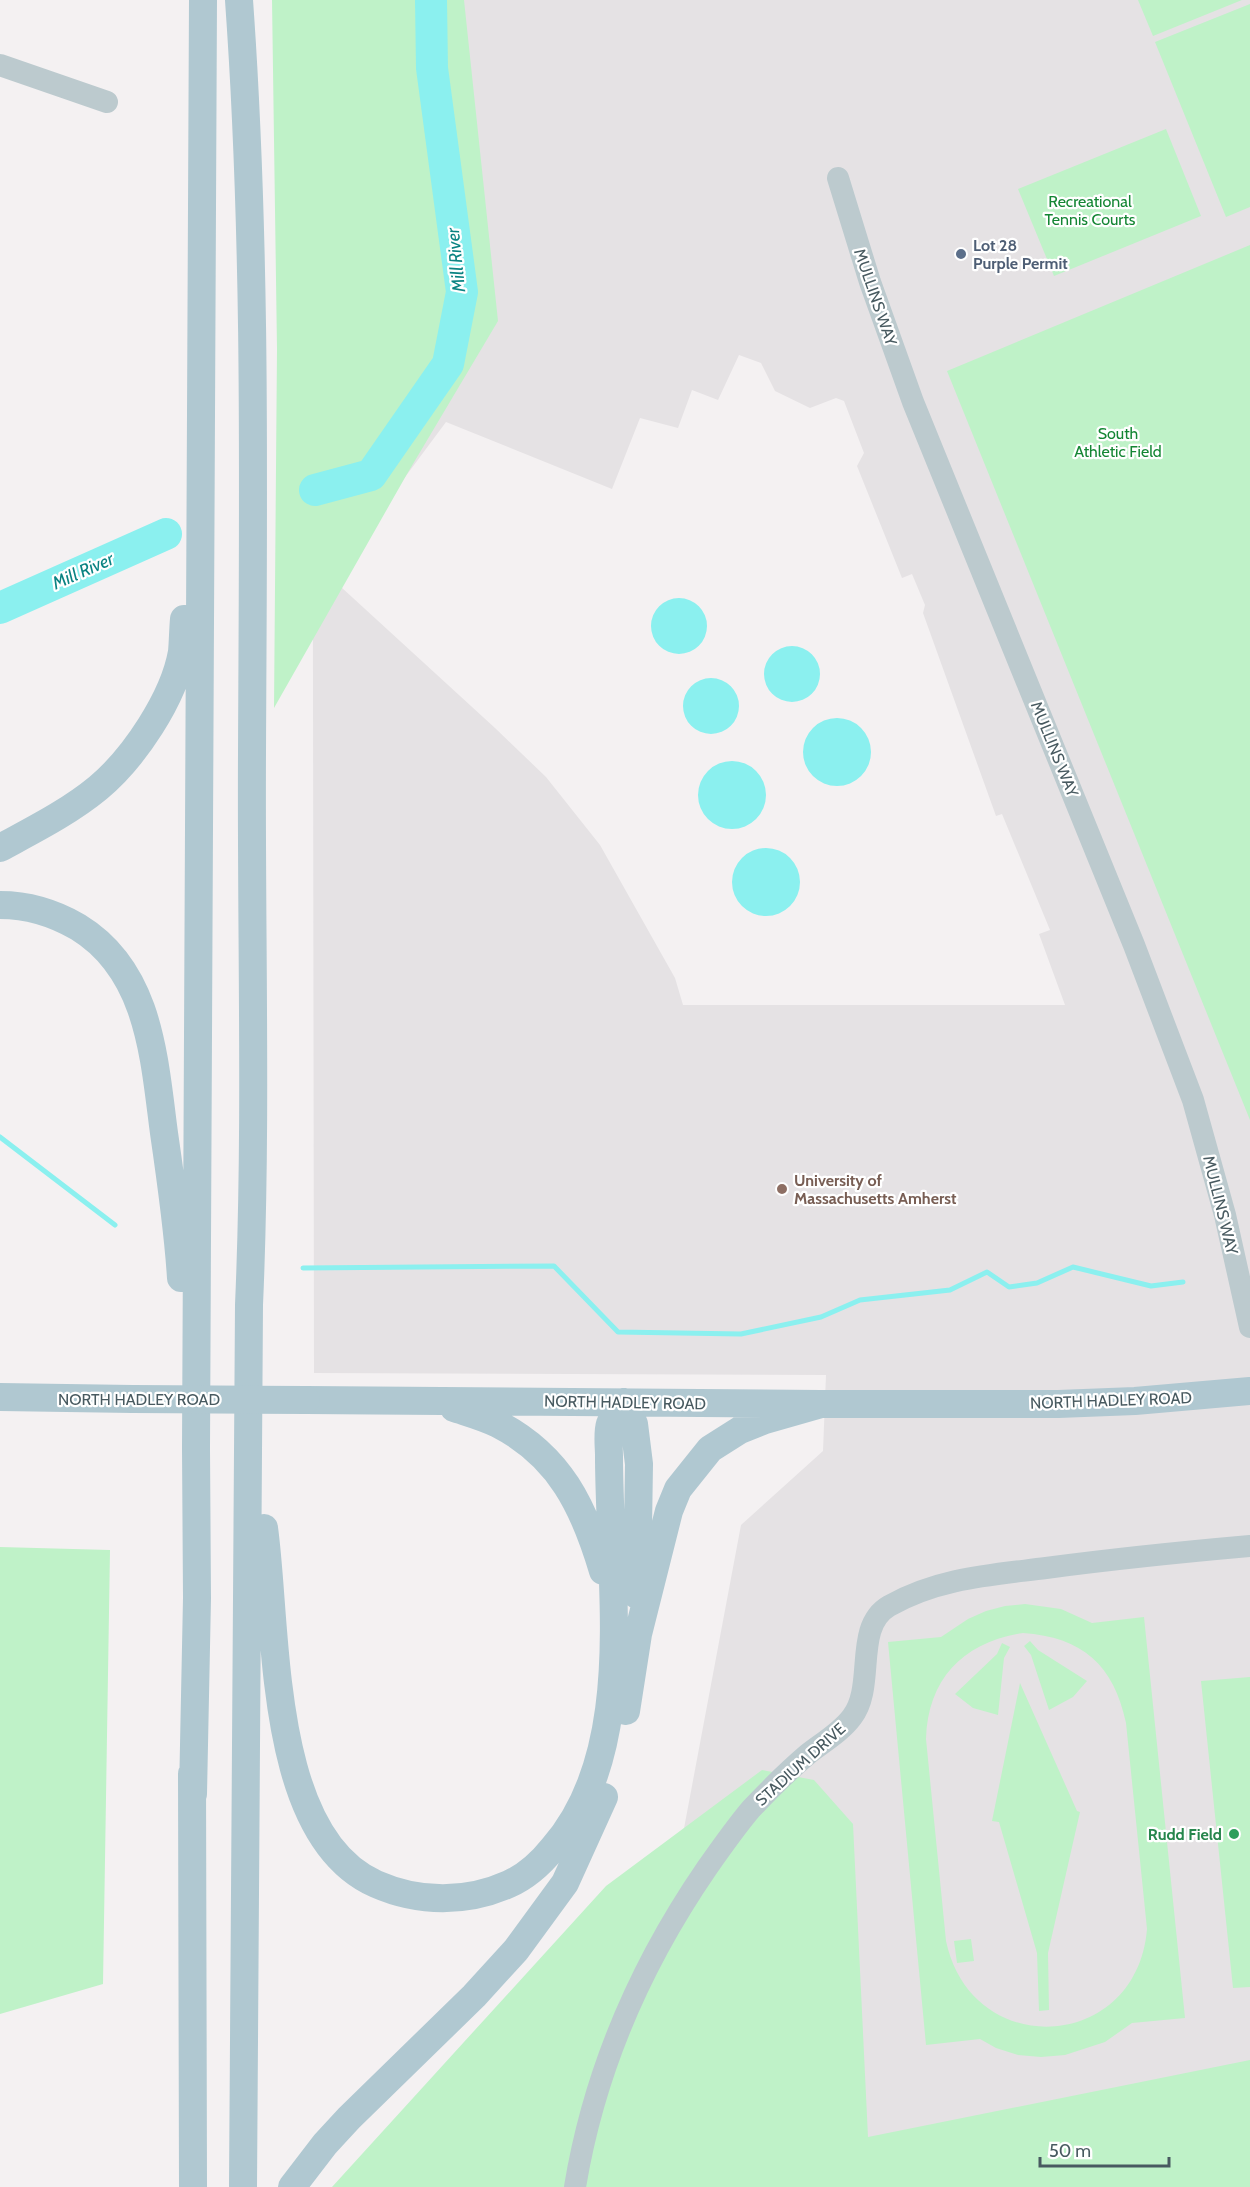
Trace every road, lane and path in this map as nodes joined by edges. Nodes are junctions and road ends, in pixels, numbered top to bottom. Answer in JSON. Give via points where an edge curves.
{"nodes":[{"id":1,"x":203,"y":0,"type":"edge"},
{"id":2,"x":239,"y":0,"type":"edge"},
{"id":3,"x":0,"y":65,"type":"edge"},
{"id":4,"x":107,"y":102,"type":"dead end"},
{"id":5,"x":838,"y":178,"type":"dead end"},
{"id":6,"x":202,"y":243,"type":"junction"},
{"id":7,"x":0,"y":848,"type":"edge"},
{"id":8,"x":0,"y":905,"type":"edge"},
{"id":9,"x":1250,"y":1327,"type":"edge"},
{"id":10,"x":1250,"y":1391,"type":"edge"},
{"id":11,"x":0,"y":1398,"type":"edge"},
{"id":12,"x":433,"y":1400,"type":"junction"},
{"id":13,"x":624,"y":1402,"type":"junction"},
{"id":14,"x":821,"y":1404,"type":"junction"},
{"id":15,"x":249,"y":1428,"type":"junction"},
{"id":16,"x":1250,"y":1546,"type":"edge"},
{"id":17,"x":625,"y":1631,"type":"junction"},
{"id":18,"x":193,"y":1794,"type":"junction"},
{"id":19,"x":193,"y":2187,"type":"edge"},
{"id":20,"x":243,"y":2187,"type":"edge"},
{"id":21,"x":292,"y":2187,"type":"edge"},
{"id":22,"x":575,"y":2187,"type":"edge"}],
"edges":[{"from":1,"to":6,"type":"main road"},
{"from":2,"to":15,"type":"main road","via":[[247,103],[254,326],[254,1201]]},
{"from":3,"to":4,"type":"street"},
{"from":5,"to":9,"type":"street","name":"MULLINS WAY","via":[[913,402],[1193,1100],[1225,1215]]},
{"from":6,"to":7,"type":"main road","via":[[187,570],[178,664],[150,726],[109,778],[84,799]]},
{"from":6,"to":18,"type":"main road"},
{"from":8,"to":18,"type":"main road","via":[[47,913],[72,923],[94,939],[115,960],[131,985],[144,1013],[152,1046],[181,1276]]},
{"from":10,"to":14,"type":"main road","name":"NORTH HADLEY ROAD","via":[[1146,1401]]},
{"from":11,"to":12,"type":"main road","name":"NORTH HADLEY ROAD","bridge":true},
{"from":12,"to":13,"type":"main road","name":"NORTH HADLEY ROAD"},
{"from":12,"to":17,"type":"main road","via":[[485,1418],[544,1455],[569,1490],[590,1532]]},
{"from":13,"to":14,"type":"main road","name":"NORTH HADLEY ROAD"},
{"from":13,"to":17,"type":"main road","via":[[610,1424],[609,1448]]},
{"from":14,"to":17,"type":"main road","via":[[740,1430],[711,1449],[692,1470],[678,1489]]},
{"from":15,"to":17,"type":"main road","via":[[291,1758],[304,1800],[323,1838],[335,1855],[365,1880],[416,1896],[455,1898],[495,1890],[518,1880],[540,1863],[575,1818],[590,1789]]},
{"from":15,"to":20,"type":"main road"},
{"from":16,"to":22,"type":"street","name":"STADIUM DRIVE","via":[[965,1578],[920,1590],[885,1608],[872,1625],[861,1702],[851,1718],[805,1757],[729,1837],[691,1892],[643,1975],[611,2051]]},
{"from":17,"to":21,"type":"main road","via":[[622,1737],[598,1813],[565,1883],[495,1973],[349,2118]]},
{"from":18,"to":19,"type":"main road"}]}
